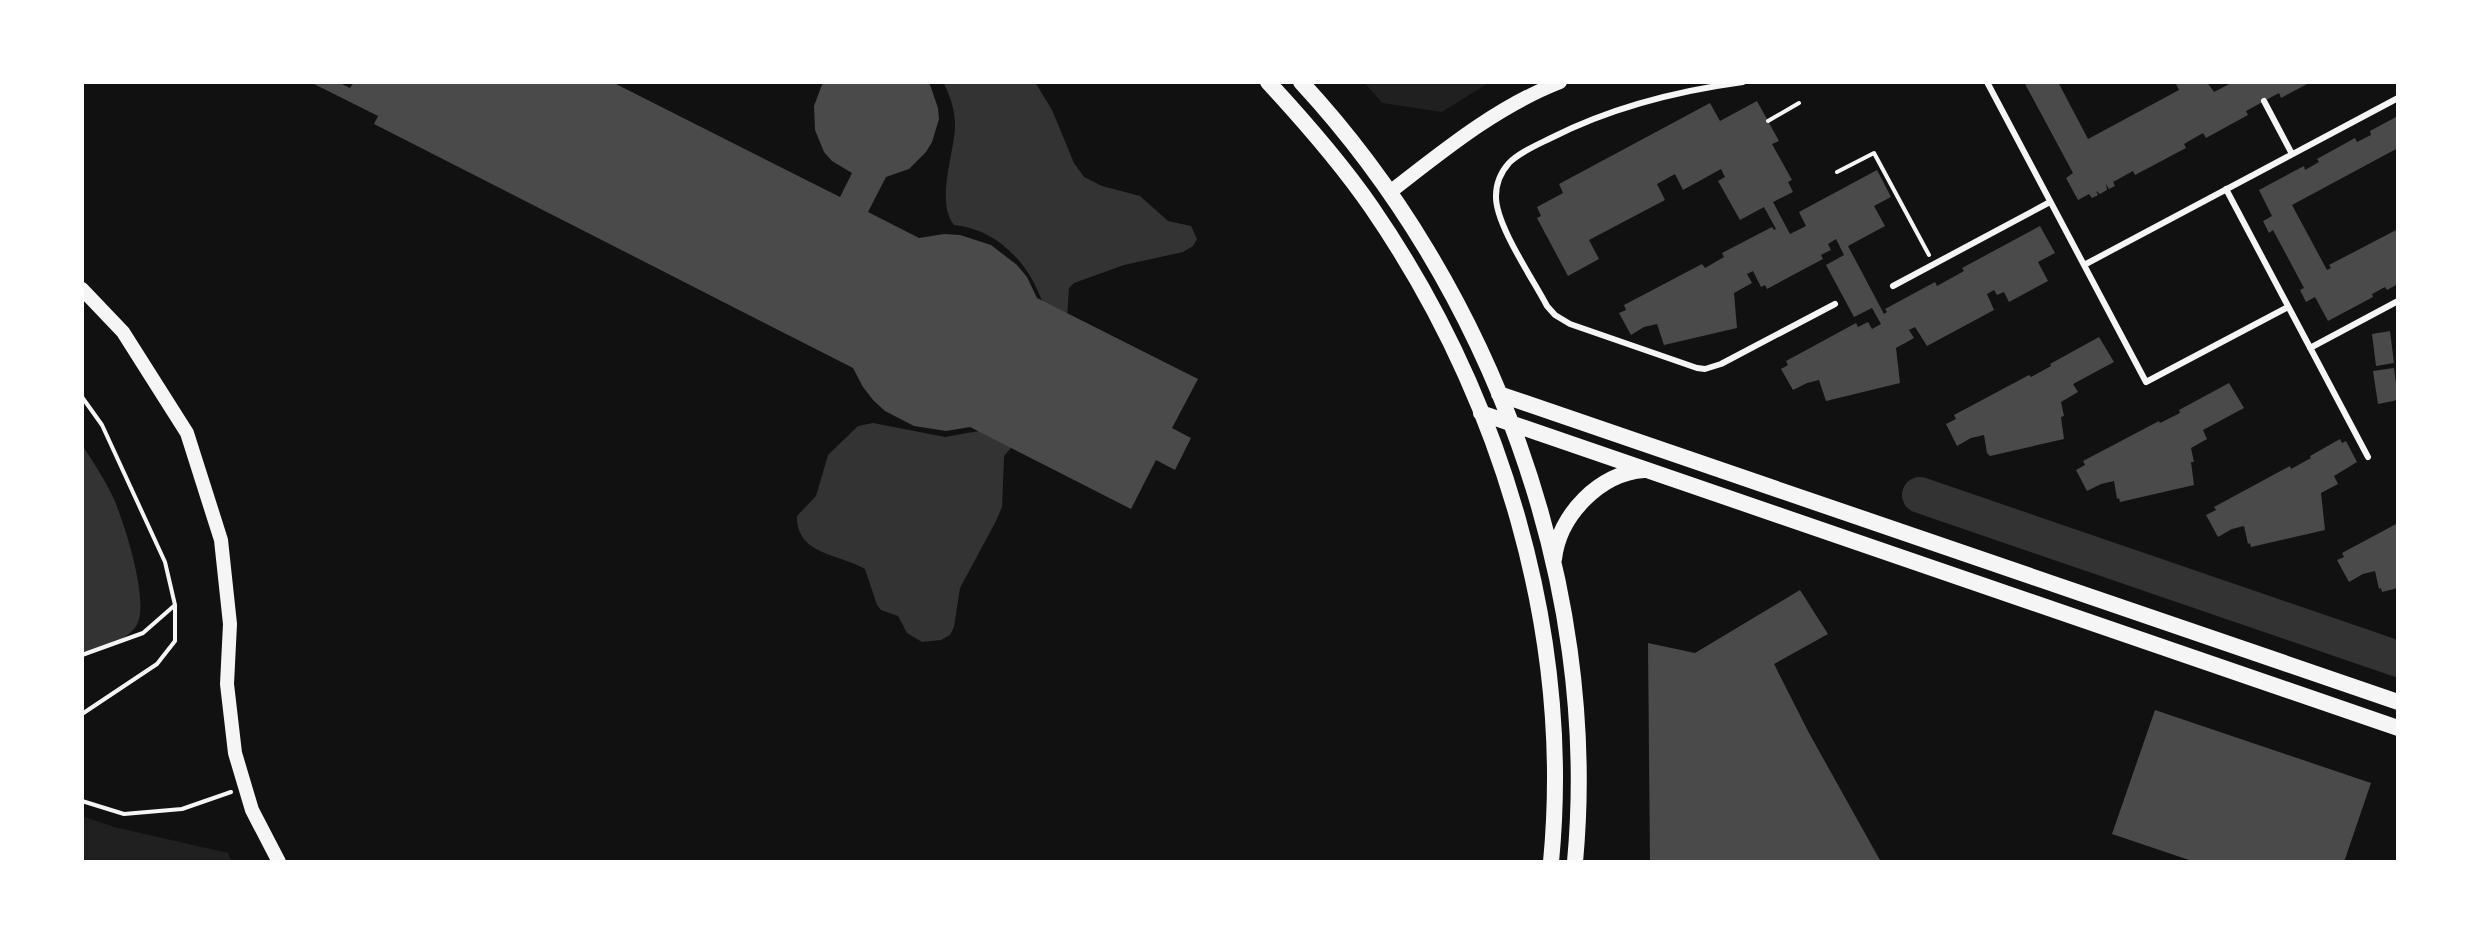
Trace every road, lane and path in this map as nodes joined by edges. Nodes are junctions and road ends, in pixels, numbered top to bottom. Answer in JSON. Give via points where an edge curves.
{"nodes":[{"id":1,"x":1268,"y":82,"type":"edge"},
{"id":2,"x":1301,"y":82,"type":"edge"},
{"id":3,"x":1560,"y":82,"type":"edge"},
{"id":4,"x":1743,"y":82,"type":"edge"},
{"id":5,"x":1987,"y":82,"type":"edge"},
{"id":6,"x":2398,"y":98,"type":"edge"},
{"id":7,"x":2264,"y":101,"type":"dead end"},
{"id":8,"x":1799,"y":103,"type":"dead end"},
{"id":9,"x":1768,"y":121,"type":"dead end"},
{"id":10,"x":2292,"y":154,"type":"junction"},
{"id":11,"x":1837,"y":172,"type":"dead end"},
{"id":12,"x":2226,"y":189,"type":"junction"},
{"id":13,"x":1390,"y":192,"type":"junction"},
{"id":14,"x":2050,"y":202,"type":"junction"},
{"id":15,"x":1934,"y":264,"type":"junction"},
{"id":16,"x":2084,"y":265,"type":"junction"},
{"id":17,"x":1893,"y":286,"type":"dead end"},
{"id":18,"x":82,"y":289,"type":"edge"},
{"id":19,"x":2398,"y":301,"type":"edge"},
{"id":20,"x":1835,"y":304,"type":"dead end"},
{"id":21,"x":2288,"y":307,"type":"junction"},
{"id":22,"x":2310,"y":348,"type":"junction"},
{"id":23,"x":1499,"y":394,"type":"junction"},
{"id":24,"x":82,"y":397,"type":"edge"},
{"id":25,"x":1481,"y":413,"type":"junction"},
{"id":26,"x":1511,"y":423,"type":"junction"},
{"id":27,"x":2368,"y":457,"type":"dead end"},
{"id":28,"x":1647,"y":470,"type":"junction"},
{"id":29,"x":1553,"y":565,"type":"junction"},
{"id":30,"x":175,"y":605,"type":"junction"},
{"id":31,"x":82,"y":655,"type":"edge"},
{"id":32,"x":2398,"y":702,"type":"edge"},
{"id":33,"x":82,"y":714,"type":"edge"},
{"id":34,"x":2398,"y":728,"type":"edge"},
{"id":35,"x":245,"y":787,"type":"junction"},
{"id":36,"x":82,"y":801,"type":"edge"},
{"id":37,"x":279,"y":862,"type":"edge"},
{"id":38,"x":1551,"y":862,"type":"edge"},
{"id":39,"x":1575,"y":862,"type":"edge"}],
"edges":[{"from":1,"to":25,"type":"main road","via":[[1337,161],[1396,245],[1460,362]]},
{"from":2,"to":13,"type":"main road"},
{"from":3,"to":13,"type":"street","via":[[1493,117]]},
{"from":4,"to":20,"type":"lane","via":[[1636,104],[1517,156],[1501,175],[1496,193],[1499,218],[1555,315],[1697,368],[1721,364]]},
{"from":5,"to":14,"type":"lane"},
{"from":6,"to":10,"type":"lane"},
{"from":7,"to":10,"type":"lane"},
{"from":8,"to":9,"type":"path"},
{"from":10,"to":12,"type":"lane"},
{"from":11,"to":15,"type":"path","via":[[1874,153]]},
{"from":12,"to":16,"type":"lane"},
{"from":12,"to":21,"type":"lane"},
{"from":13,"to":23,"type":"main road","via":[[1447,284]]},
{"from":14,"to":15,"type":"lane"},
{"from":14,"to":16,"type":"lane"},
{"from":15,"to":17,"type":"lane"},
{"from":16,"to":21,"type":"lane","via":[[2146,382]]},
{"from":18,"to":35,"type":"street","via":[[123,332],[187,433],[221,540],[230,624],[227,684]]},
{"from":19,"to":22,"type":"lane"},
{"from":21,"to":22,"type":"lane"},
{"from":22,"to":27,"type":"lane"},
{"from":23,"to":26,"type":"main road"},
{"from":23,"to":32,"type":"main road"},
{"from":24,"to":30,"type":"path","via":[[102,425],[165,562]]},
{"from":25,"to":26,"type":"main road"},
{"from":25,"to":38,"type":"main road","via":[[1520,529],[1540,619],[1553,734]]},
{"from":26,"to":28,"type":"main road"},
{"from":26,"to":29,"type":"main road"},
{"from":28,"to":29,"type":"main road","via":[[1621,474],[1591,494],[1565,524]]},
{"from":28,"to":34,"type":"main road"},
{"from":29,"to":39,"type":"main road","via":[[1577,732]]},
{"from":30,"to":31,"type":"path","via":[[143,633]]},
{"from":30,"to":33,"type":"path","via":[[175,641],[157,664]]},
{"from":35,"to":36,"type":"path","via":[[182,809],[124,814]]},
{"from":35,"to":37,"type":"street"}]}
